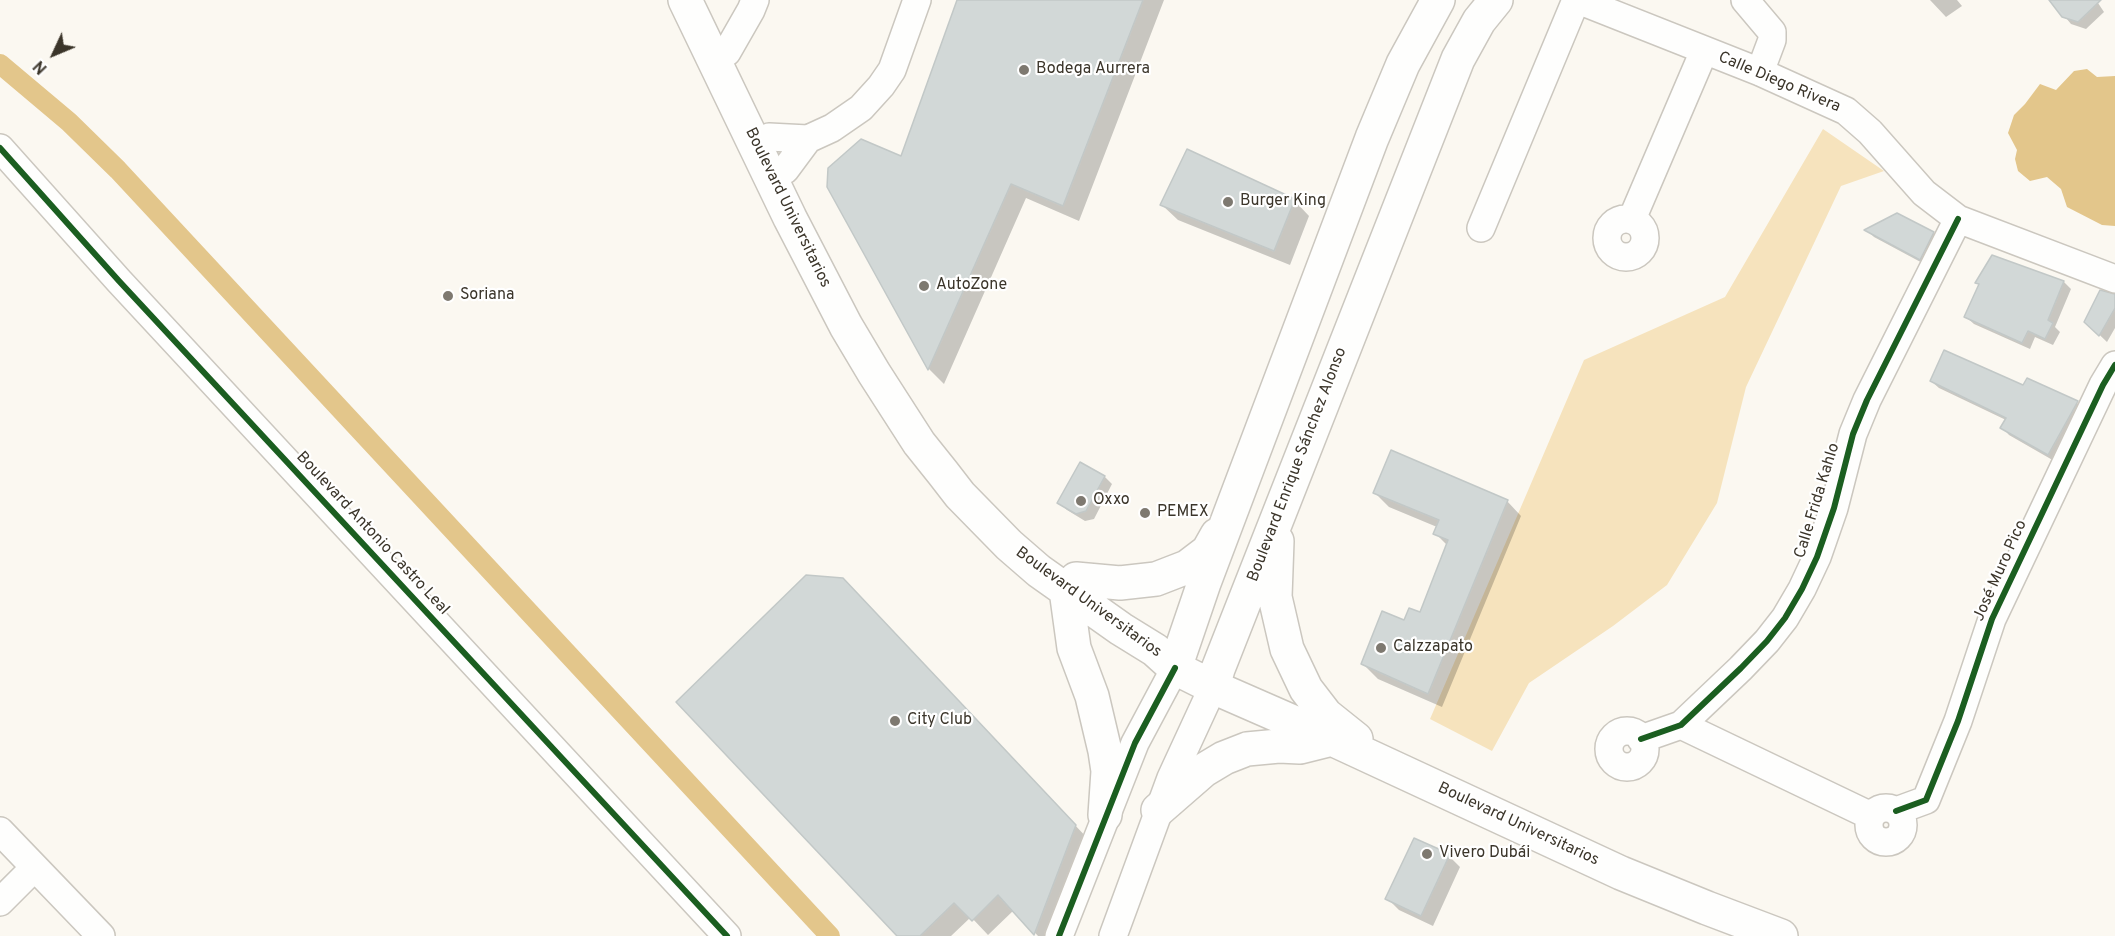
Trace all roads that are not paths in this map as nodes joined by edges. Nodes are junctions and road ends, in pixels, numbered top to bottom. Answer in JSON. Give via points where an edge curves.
{"nodes":[{"id":1,"x":685,"y":0,"type":"edge"},
{"id":2,"x":702,"y":0,"type":"edge"},
{"id":3,"x":755,"y":0,"type":"edge"},
{"id":4,"x":917,"y":0,"type":"edge"},
{"id":5,"x":1438,"y":0,"type":"edge"},
{"id":6,"x":1496,"y":0,"type":"edge"},
{"id":7,"x":1577,"y":0,"type":"edge"},
{"id":8,"x":1744,"y":0,"type":"edge"},
{"id":9,"x":1704,"y":51,"type":"junction"},
{"id":10,"x":727,"y":52,"type":"junction"},
{"id":11,"x":1760,"y":72,"type":"junction"},
{"id":12,"x":808,"y":139,"type":"junction"},
{"id":13,"x":762,"y":140,"type":"junction"},
{"id":14,"x":0,"y":148,"type":"edge"},
{"id":15,"x":777,"y":172,"type":"junction"},
{"id":16,"x":1632,"y":219,"type":"dead end"},
{"id":17,"x":1958,"y":219,"type":"junction"},
{"id":18,"x":1481,"y":228,"type":"dead end"},
{"id":19,"x":2115,"y":279,"type":"edge"},
{"id":20,"x":2115,"y":364,"type":"edge"},
{"id":21,"x":1230,"y":516,"type":"junction"},
{"id":22,"x":1275,"y":525,"type":"junction"},
{"id":23,"x":1071,"y":585,"type":"junction"},
{"id":24,"x":1178,"y":658,"type":"junction"},
{"id":25,"x":1215,"y":678,"type":"junction"},
{"id":26,"x":1681,"y":725,"type":"junction"},
{"id":27,"x":1641,"y":739,"type":"dead end"},
{"id":28,"x":1347,"y":742,"type":"junction"},
{"id":29,"x":1158,"y":810,"type":"junction"},
{"id":30,"x":1105,"y":815,"type":"junction"},
{"id":31,"x":0,"y":831,"type":"edge"},
{"id":32,"x":34,"y":867,"type":"junction"},
{"id":33,"x":0,"y":902,"type":"edge"},
{"id":34,"x":101,"y":936,"type":"edge"},
{"id":35,"x":727,"y":936,"type":"edge"},
{"id":36,"x":1059,"y":936,"type":"edge"},
{"id":37,"x":1113,"y":936,"type":"edge"},
{"id":38,"x":1781,"y":936,"type":"edge"},
{"id":39,"x":1794,"y":936,"type":"edge"}],
"edges":[{"from":1,"to":13,"type":"main road","name":"Boulevard Universitarios"},
{"from":2,"to":10,"type":"main road","name":"Boulevard Universitarios"},
{"from":3,"to":10,"type":"street"},
{"from":4,"to":12,"type":"street","via":[[892,70],[881,86],[852,115]]},
{"from":5,"to":21,"type":"main road","via":[[1403,64],[1381,116]]},
{"from":6,"to":22,"type":"main road","name":"Boulevard Enrique Sánchez Alonso","via":[[1458,58]]},
{"from":7,"to":9,"type":"street","name":"Calle Diego Rivera"},
{"from":7,"to":18,"type":"street"},
{"from":8,"to":11,"type":"street","via":[[1772,32]]},
{"from":9,"to":11,"type":"street","name":"Calle Diego Rivera"},
{"from":9,"to":16,"type":"street"},
{"from":10,"to":13,"type":"main road","name":"Boulevard Universitarios"},
{"from":11,"to":17,"type":"street","name":"Calle Diego Rivera","via":[[1846,111],[1924,193]]},
{"from":12,"to":13,"type":"street"},
{"from":12,"to":15,"type":"street"},
{"from":13,"to":15,"type":"main road","name":"Boulevard Universitarios"},
{"from":14,"to":35,"type":"street","name":"Boulevard Antonio Castro Leal","via":[[126,290]]},
{"from":15,"to":23,"type":"main road","name":"Boulevard Universitarios","via":[[789,218],[846,326],[919,443],[960,495],[1009,545]]},
{"from":17,"to":19,"type":"street","name":"Calle Diego Rivera"},
{"from":17,"to":26,"type":"street","name":"Calle Frida Kahlo","via":[[1867,400],[1853,434],[1834,508],[1802,589],[1767,641]]},
{"from":20,"to":26,"type":"street","name":"José Muro Pico","via":[[1992,620],[1926,800],[1884,814]]},
{"from":21,"to":23,"type":"main road","via":[[1208,551],[1172,574],[1120,583]]},
{"from":21,"to":24,"type":"main road"},
{"from":22,"to":25,"type":"main road","name":"Boulevard Enrique Sánchez Alonso"},
{"from":22,"to":28,"type":"main road","via":[[1275,597],[1287,649],[1306,689]]},
{"from":23,"to":24,"type":"main road","name":"Boulevard Universitarios","via":[[1155,650]]},
{"from":23,"to":30,"type":"main road","via":[[1074,648],[1106,751]]},
{"from":24,"to":25,"type":"main road","name":"Boulevard Universitarios"},
{"from":24,"to":30,"type":"street","via":[[1135,743]]},
{"from":25,"to":28,"type":"main road","name":"Boulevard Universitarios"},
{"from":25,"to":29,"type":"street","name":"Boulevard Enrique Sánchez Alonso"},
{"from":26,"to":27,"type":"street","name":"Calle Frida Kahlo"},
{"from":28,"to":29,"type":"main road","via":[[1247,749],[1195,777]]},
{"from":28,"to":38,"type":"main road","name":"Boulevard Universitarios","via":[[1621,873]]},
{"from":28,"to":39,"type":"main road","name":"Boulevard Universitarios","via":[[1636,876]]},
{"from":29,"to":37,"type":"street","name":"Boulevard Enrique Sánchez Alonso"},
{"from":30,"to":36,"type":"street"},
{"from":31,"to":32,"type":"street"},
{"from":32,"to":33,"type":"street"},
{"from":32,"to":34,"type":"street"}]}
